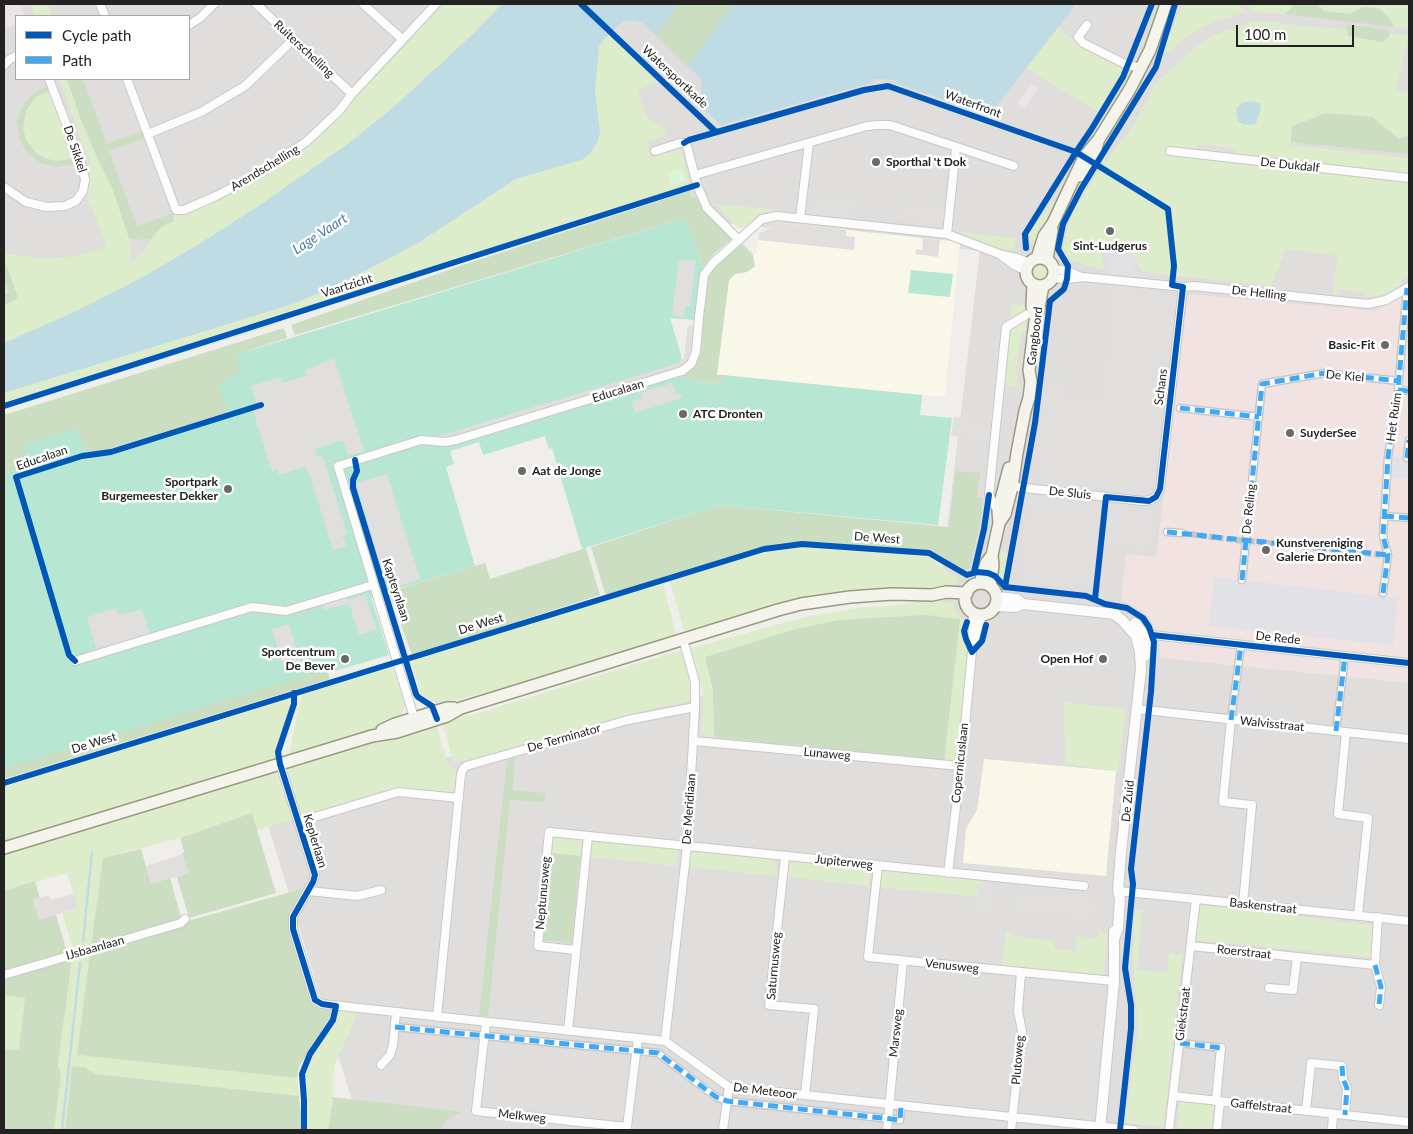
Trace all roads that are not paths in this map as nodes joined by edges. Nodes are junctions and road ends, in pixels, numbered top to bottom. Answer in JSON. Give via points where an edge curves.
{"nodes":[{"id":1,"x":214,"y":4,"type":"edge"},
{"id":2,"x":256,"y":4,"type":"edge"},
{"id":3,"x":363,"y":4,"type":"edge"},
{"id":4,"x":436,"y":4,"type":"edge"},
{"id":5,"x":1166,"y":4,"type":"edge"},
{"id":6,"x":190,"y":24,"type":"edge"},
{"id":7,"x":1087,"y":26,"type":"dead end"},
{"id":8,"x":294,"y":39,"type":"junction"},
{"id":9,"x":402,"y":39,"type":"junction"},
{"id":10,"x":15,"y":56,"type":"edge"},
{"id":11,"x":4,"y":65,"type":"edge"},
{"id":12,"x":1141,"y":68,"type":"junction"},
{"id":13,"x":49,"y":80,"type":"edge"},
{"id":14,"x":128,"y":80,"type":"edge"},
{"id":15,"x":352,"y":94,"type":"junction"},
{"id":16,"x":148,"y":134,"type":"junction"},
{"id":17,"x":809,"y":143,"type":"junction"},
{"id":18,"x":956,"y":148,"type":"junction"},
{"id":19,"x":655,"y":151,"type":"dead end"},
{"id":20,"x":1170,"y":151,"type":"dead end"},
{"id":21,"x":1014,"y":166,"type":"dead end"},
{"id":22,"x":695,"y":176,"type":"junction"},
{"id":23,"x":1409,"y":178,"type":"edge"},
{"id":24,"x":4,"y":187,"type":"edge"},
{"id":25,"x":800,"y":218,"type":"junction"},
{"id":26,"x":947,"y":234,"type":"junction"},
{"id":27,"x":738,"y":239,"type":"junction"},
{"id":28,"x":1035,"y":263,"type":"junction"},
{"id":29,"x":1053,"y":273,"type":"junction"},
{"id":30,"x":1038,"y":285,"type":"junction"},
{"id":31,"x":1183,"y":287,"type":"junction"},
{"id":32,"x":1408,"y":288,"type":"edge"},
{"id":33,"x":1034,"y":316,"type":"junction"},
{"id":34,"x":1399,"y":381,"type":"junction"},
{"id":35,"x":1262,"y":384,"type":"joint"},
{"id":36,"x":1398,"y":390,"type":"junction"},
{"id":37,"x":1409,"y":391,"type":"edge"},
{"id":38,"x":1180,"y":408,"type":"dead end"},
{"id":39,"x":1259,"y":417,"type":"junction"},
{"id":40,"x":1409,"y":440,"type":"edge"},
{"id":41,"x":1407,"y":458,"type":"dead end"},
{"id":42,"x":1008,"y":486,"type":"junction"},
{"id":43,"x":1160,"y":489,"type":"joint"},
{"id":44,"x":998,"y":511,"type":"junction"},
{"id":45,"x":1384,"y":516,"type":"junction"},
{"id":46,"x":1409,"y":518,"type":"edge"},
{"id":47,"x":999,"y":523,"type":"junction"},
{"id":48,"x":1167,"y":532,"type":"dead end"},
{"id":49,"x":1182,"y":533,"type":"tunnel mouth"},
{"id":50,"x":1242,"y":580,"type":"dead end"},
{"id":51,"x":985,"y":584,"type":"junction"},
{"id":52,"x":373,"y":585,"type":"junction"},
{"id":53,"x":1383,"y":593,"type":"dead end"},
{"id":54,"x":966,"y":598,"type":"junction"},
{"id":55,"x":996,"y":602,"type":"junction"},
{"id":56,"x":1112,"y":613,"type":"junction"},
{"id":57,"x":977,"y":614,"type":"junction"},
{"id":58,"x":1148,"y":635,"type":"junction"},
{"id":59,"x":684,"y":638,"type":"junction"},
{"id":60,"x":1241,"y":645,"type":"junction"},
{"id":61,"x":1345,"y":656,"type":"junction"},
{"id":62,"x":75,"y":661,"type":"dead end"},
{"id":63,"x":1409,"y":663,"type":"edge"},
{"id":64,"x":1140,"y":669,"type":"junction"},
{"id":65,"x":696,"y":707,"type":"junction"},
{"id":66,"x":1136,"y":709,"type":"junction"},
{"id":67,"x":1231,"y":720,"type":"junction"},
{"id":68,"x":415,"y":722,"type":"junction"},
{"id":69,"x":1336,"y":731,"type":"junction"},
{"id":70,"x":1346,"y":732,"type":"junction"},
{"id":71,"x":1409,"y":739,"type":"edge"},
{"id":72,"x":694,"y":741,"type":"junction"},
{"id":73,"x":280,"y":764,"type":"junction"},
{"id":74,"x":960,"y":766,"type":"junction"},
{"id":75,"x":459,"y":798,"type":"junction"},
{"id":76,"x":298,"y":822,"type":"junction"},
{"id":77,"x":549,"y":832,"type":"joint"},
{"id":78,"x":588,"y":836,"type":"junction"},
{"id":79,"x":687,"y":846,"type":"junction"},
{"id":80,"x":4,"y":848,"type":"edge"},
{"id":81,"x":785,"y":856,"type":"junction"},
{"id":82,"x":878,"y":866,"type":"junction"},
{"id":83,"x":948,"y":873,"type":"junction"},
{"id":84,"x":1084,"y":886,"type":"dead end"},
{"id":85,"x":381,"y":890,"type":"dead end"},
{"id":86,"x":308,"y":891,"type":"junction"},
{"id":87,"x":1118,"y":891,"type":"junction"},
{"id":88,"x":1196,"y":899,"type":"junction"},
{"id":89,"x":1244,"y":904,"type":"junction"},
{"id":90,"x":1358,"y":915,"type":"junction"},
{"id":91,"x":1378,"y":917,"type":"junction"},
{"id":92,"x":185,"y":919,"type":"dead end"},
{"id":93,"x":1409,"y":921,"type":"edge"},
{"id":94,"x":1191,"y":946,"type":"junction"},
{"id":95,"x":576,"y":950,"type":"junction"},
{"id":96,"x":1297,"y":957,"type":"junction"},
{"id":97,"x":903,"y":961,"type":"junction"},
{"id":98,"x":1374,"y":965,"type":"junction"},
{"id":99,"x":1021,"y":973,"type":"junction"},
{"id":100,"x":4,"y":975,"type":"edge"},
{"id":101,"x":1114,"y":981,"type":"junction"},
{"id":102,"x":1269,"y":988,"type":"dead end"},
{"id":103,"x":1379,"y":1005,"type":"dead end"},
{"id":104,"x":396,"y":1013,"type":"junction"},
{"id":105,"x":437,"y":1017,"type":"junction"},
{"id":106,"x":486,"y":1022,"type":"junction"},
{"id":107,"x":394,"y":1026,"type":"junction"},
{"id":108,"x":568,"y":1031,"type":"junction"},
{"id":109,"x":484,"y":1036,"type":"junction"},
{"id":110,"x":638,"y":1038,"type":"junction"},
{"id":111,"x":665,"y":1041,"type":"junction"},
{"id":112,"x":1180,"y":1044,"type":"junction"},
{"id":113,"x":1221,"y":1048,"type":"joint"},
{"id":114,"x":636,"y":1051,"type":"junction"},
{"id":115,"x":381,"y":1065,"type":"dead end"},
{"id":116,"x":729,"y":1087,"type":"junction"},
{"id":117,"x":805,"y":1096,"type":"junction"},
{"id":118,"x":1173,"y":1096,"type":"junction"},
{"id":119,"x":727,"y":1101,"type":"junction"},
{"id":120,"x":1218,"y":1101,"type":"junction"},
{"id":121,"x":889,"y":1104,"type":"junction"},
{"id":122,"x":902,"y":1106,"type":"junction"},
{"id":123,"x":1306,"y":1111,"type":"junction"},
{"id":124,"x":1333,"y":1114,"type":"junction"},
{"id":125,"x":1345,"y":1114,"type":"junction"},
{"id":126,"x":888,"y":1118,"type":"junction"},
{"id":127,"x":1013,"y":1118,"type":"junction"},
{"id":128,"x":1409,"y":1122,"type":"edge"},
{"id":129,"x":1099,"y":1129,"type":"edge"},
{"id":130,"x":723,"y":1130,"type":"edge"},
{"id":131,"x":887,"y":1130,"type":"edge"},
{"id":132,"x":1012,"y":1130,"type":"edge"},
{"id":133,"x":1134,"y":1130,"type":"edge"},
{"id":134,"x":1170,"y":1130,"type":"edge"},
{"id":135,"x":1217,"y":1130,"type":"edge"},
{"id":136,"x":1332,"y":1130,"type":"edge"}],
"edges":[{"from":1,"to":6,"type":"street"},
{"from":2,"to":8,"type":"street","name":"Ruiterschelling"},
{"from":3,"to":9,"type":"street"},
{"from":4,"to":9,"type":"street","name":"Arendschelling"},
{"from":5,"to":12,"type":"main road"},
{"from":7,"to":12,"type":"street","via":[[1078,37],[1083,43]]},
{"from":8,"to":15,"type":"street","name":"Ruiterschelling"},
{"from":8,"to":16,"type":"street","via":[[245,86],[200,112]]},
{"from":9,"to":15,"type":"street","name":"Arendschelling"},
{"from":10,"to":11,"type":"street"},
{"from":12,"to":28,"type":"main road","via":[[1099,139],[1084,157],[1044,236]]},
{"from":13,"to":24,"type":"street","name":"De Sikkel","via":[[80,160],[85,179],[83,191],[76,201],[65,206],[46,207],[26,202]]},
{"from":14,"to":16,"type":"street","name":"Arendschelling"},
{"from":15,"to":16,"type":"street","name":"Arendschelling","via":[[306,142],[260,173],[184,210],[176,210]]},
{"from":17,"to":18,"type":"street","via":[[866,126],[890,125]]},
{"from":17,"to":22,"type":"street"},
{"from":17,"to":25,"type":"street"},
{"from":18,"to":21,"type":"street"},
{"from":18,"to":26,"type":"street"},
{"from":19,"to":22,"type":"street","via":[[684,143]]},
{"from":20,"to":23,"type":"street","name":"De Dukdalf"},
{"from":22,"to":27,"type":"street","via":[[707,208]]},
{"from":25,"to":26,"type":"street","name":"Educalaan"},
{"from":25,"to":27,"type":"street","name":"Educalaan","via":[[777,216],[762,219]]},
{"from":26,"to":28,"type":"street","name":"Educalaan","via":[[1002,255]]},
{"from":27,"to":52,"type":"street","name":"Educalaan","via":[[704,275],[696,352],[691,364],[682,371],[456,440],[421,440],[338,466]]},
{"from":28,"to":29,"type":"main road","via":[[1051,263]]},
{"from":28,"to":30,"type":"main road","via":[[1028,278]]},
{"from":29,"to":30,"type":"main road","via":[[1049,283]]},
{"from":29,"to":31,"type":"street","name":"De Helling","via":[[1067,279],[1083,277]]},
{"from":30,"to":33,"type":"main road","name":"Gangboord"},
{"from":31,"to":32,"type":"street","name":"De Helling","via":[[1368,304],[1377,304]]},
{"from":31,"to":43,"type":"street","name":"Schans"},
{"from":32,"to":34,"type":"street","name":"Het Ruim"},
{"from":33,"to":42,"type":"main road","name":"Gangboord","via":[[1029,370],[1023,390],[1025,411],[1017,453],[1010,464]]},
{"from":33,"to":44,"type":"street","via":[[1006,327],[988,495]]},
{"from":34,"to":35,"type":"street","name":"De Kiel","via":[[1325,374]]},
{"from":34,"to":36,"type":"street","name":"Het Ruim"},
{"from":35,"to":39,"type":"street","name":"De Reling"},
{"from":36,"to":37,"type":"street"},
{"from":36,"to":45,"type":"street","name":"Het Ruim","via":[[1388,457]]},
{"from":38,"to":39,"type":"street"},
{"from":39,"to":50,"type":"street","name":"De Reling"},
{"from":40,"to":41,"type":"street","name":"Het Ruim"},
{"from":42,"to":43,"type":"street","name":"De Sluis","via":[[1149,501]]},
{"from":42,"to":44,"type":"main road","name":"Gangboord"},
{"from":42,"to":47,"type":"main road","name":"Gangboord","via":[[1005,514]]},
{"from":44,"to":47,"type":"main road","name":"Gangboord"},
{"from":45,"to":46,"type":"street"},
{"from":45,"to":53,"type":"street","name":"Het Ruim","via":[[1386,555]]},
{"from":47,"to":51,"type":"main road","name":"Gangboord","via":[[992,555],[986,563]]},
{"from":48,"to":49,"type":"street"},
{"from":51,"to":54,"type":"main road","via":[[970,588]]},
{"from":51,"to":55,"type":"main road"},
{"from":52,"to":62,"type":"street","via":[[286,611],[252,607]]},
{"from":52,"to":68,"type":"street","name":"Educalaan"},
{"from":54,"to":57,"type":"main road","via":[[970,610]]},
{"from":54,"to":59,"type":"main road","via":[[892,594],[850,596],[801,604]]},
{"from":55,"to":56,"type":"street"},
{"from":55,"to":57,"type":"main road","via":[[990,613]]},
{"from":56,"to":58,"type":"street","via":[[1128,617]]},
{"from":56,"to":64,"type":"street","name":"De Zuid","via":[[1136,636]]},
{"from":57,"to":74,"type":"street","name":"Copernicuslaan"},
{"from":58,"to":60,"type":"street","name":"De Rede"},
{"from":58,"to":64,"type":"street","name":"De Zuid"},
{"from":59,"to":65,"type":"street","name":"De Meridiaan","via":[[695,682]]},
{"from":59,"to":68,"type":"main road","via":[[461,708],[448,716]]},
{"from":60,"to":61,"type":"street","name":"De Rede"},
{"from":60,"to":67,"type":"street"},
{"from":61,"to":63,"type":"street","name":"De Rede"},
{"from":61,"to":69,"type":"street"},
{"from":64,"to":66,"type":"street","name":"De Zuid"},
{"from":65,"to":72,"type":"street","name":"De Meridiaan"},
{"from":65,"to":75,"type":"street","name":"De Terminator","via":[[628,720],[466,766],[461,774]]},
{"from":66,"to":67,"type":"street","name":"Walvisstraat"},
{"from":66,"to":87,"type":"street","name":"De Zuid"},
{"from":67,"to":69,"type":"street","name":"Walvisstraat"},
{"from":67,"to":89,"type":"street","via":[[1223,802],[1252,805]]},
{"from":68,"to":73,"type":"main road","via":[[397,732],[372,736]]},
{"from":69,"to":70,"type":"street","name":"Walvisstraat"},
{"from":70,"to":71,"type":"street","name":"Walvisstraat"},
{"from":70,"to":90,"type":"street","via":[[1338,814],[1368,818]]},
{"from":72,"to":74,"type":"street","name":"Lunaweg"},
{"from":72,"to":79,"type":"street","name":"De Meridiaan"},
{"from":73,"to":76,"type":"street","name":"Keplerlaan"},
{"from":73,"to":80,"type":"main road"},
{"from":74,"to":83,"type":"street","name":"Copernicuslaan"},
{"from":75,"to":76,"type":"street","name":"Keplerlaan","via":[[398,792]]},
{"from":75,"to":105,"type":"street"},
{"from":76,"to":86,"type":"street","name":"Keplerlaan","via":[[315,875]]},
{"from":77,"to":78,"type":"street","name":"Jupiterweg"},
{"from":77,"to":95,"type":"street","name":"Neptunusweg","via":[[538,946]]},
{"from":78,"to":79,"type":"street","name":"Jupiterweg"},
{"from":78,"to":95,"type":"street"},
{"from":79,"to":81,"type":"street","name":"Jupiterweg"},
{"from":79,"to":111,"type":"street","name":"De Meridiaan"},
{"from":81,"to":82,"type":"street","name":"Jupiterweg"},
{"from":81,"to":117,"type":"street","name":"Saturnusweg","via":[[770,1005],[814,1009]]},
{"from":82,"to":83,"type":"street","name":"Jupiterweg"},
{"from":82,"to":97,"type":"street","name":"Venusweg","via":[[868,957]]},
{"from":83,"to":84,"type":"street","name":"Jupiterweg"},
{"from":85,"to":86,"type":"street","via":[[357,896]]},
{"from":86,"to":104,"type":"street","name":"Keplerlaan","via":[[294,917],[293,929],[315,1000],[322,1004]]},
{"from":87,"to":88,"type":"street","name":"Baskenstraat"},
{"from":87,"to":101,"type":"street","name":"De Zuid","via":[[1113,900]]},
{"from":88,"to":89,"type":"street","name":"Baskenstraat"},
{"from":88,"to":94,"type":"street","name":"Giekstraat"},
{"from":89,"to":90,"type":"street","name":"Baskenstraat"},
{"from":90,"to":91,"type":"street","name":"Baskenstraat"},
{"from":91,"to":93,"type":"street","name":"Baskenstraat"},
{"from":91,"to":98,"type":"street"},
{"from":92,"to":100,"type":"street","name":"IJsbaanlaan","via":[[181,923]]},
{"from":94,"to":96,"type":"street","name":"Roerstraat"},
{"from":94,"to":112,"type":"street","name":"Giekstraat"},
{"from":95,"to":108,"type":"street"},
{"from":96,"to":98,"type":"street","name":"Roerstraat"},
{"from":96,"to":102,"type":"street","via":[[1293,990]]},
{"from":97,"to":99,"type":"street","name":"Venusweg"},
{"from":97,"to":121,"type":"street","name":"Marsweg"},
{"from":98,"to":103,"type":"street","via":[[1381,987]]},
{"from":99,"to":101,"type":"street","name":"Venusweg"},
{"from":99,"to":127,"type":"street","name":"Plutoweg","via":[[1018,1012],[1022,1031]]},
{"from":101,"to":129,"type":"street","name":"De Zuid"},
{"from":104,"to":105,"type":"street","name":"Keplerlaan"},
{"from":104,"to":107,"type":"street"},
{"from":105,"to":106,"type":"street","name":"De Meteoor"},
{"from":106,"to":108,"type":"street","name":"De Meteoor"},
{"from":106,"to":109,"type":"street","name":"Melkweg"},
{"from":107,"to":109,"type":"street"},
{"from":107,"to":115,"type":"street","via":[[390,1055]]},
{"from":108,"to":110,"type":"street","name":"De Meteoor"},
{"from":109,"to":114,"type":"street"},
{"from":109,"to":114,"type":"street","name":"Melkweg","via":[[476,1111],[627,1127]]},
{"from":110,"to":111,"type":"street","name":"De Meteoor"},
{"from":110,"to":114,"type":"street","name":"Melkweg"},
{"from":111,"to":116,"type":"street","name":"De Meteoor"},
{"from":112,"to":113,"type":"street"},
{"from":112,"to":118,"type":"street","name":"Giekstraat"},
{"from":113,"to":120,"type":"street","name":"Gaffelstraat"},
{"from":114,"to":119,"type":"street","via":[[658,1053],[716,1097]]},
{"from":116,"to":117,"type":"street","name":"De Meteoor"},
{"from":116,"to":119,"type":"street"},
{"from":117,"to":121,"type":"street","name":"De Meteoor"},
{"from":118,"to":120,"type":"street","name":"Gaffelstraat"},
{"from":118,"to":134,"type":"street","name":"Giekstraat"},
{"from":119,"to":126,"type":"street"},
{"from":119,"to":130,"type":"street"},
{"from":120,"to":123,"type":"street","name":"Gaffelstraat"},
{"from":120,"to":135,"type":"street"},
{"from":121,"to":122,"type":"street","name":"De Meteoor"},
{"from":121,"to":126,"type":"street","name":"Marsweg"},
{"from":122,"to":126,"type":"street","via":[[900,1120]]},
{"from":122,"to":127,"type":"street","name":"De Meteoor"},
{"from":123,"to":124,"type":"street","name":"Gaffelstraat"},
{"from":123,"to":125,"type":"street","name":"Gaffelstraat","via":[[1311,1063],[1342,1066],[1347,1088]]},
{"from":124,"to":125,"type":"street","name":"Gaffelstraat"},
{"from":124,"to":136,"type":"street"},
{"from":125,"to":128,"type":"street","name":"Gaffelstraat"},
{"from":126,"to":131,"type":"street","name":"Marsweg"},
{"from":127,"to":129,"type":"street","name":"De Meteoor"},
{"from":127,"to":132,"type":"street","name":"Plutoweg"},
{"from":129,"to":133,"type":"street","name":"De Meteoor"}]}
